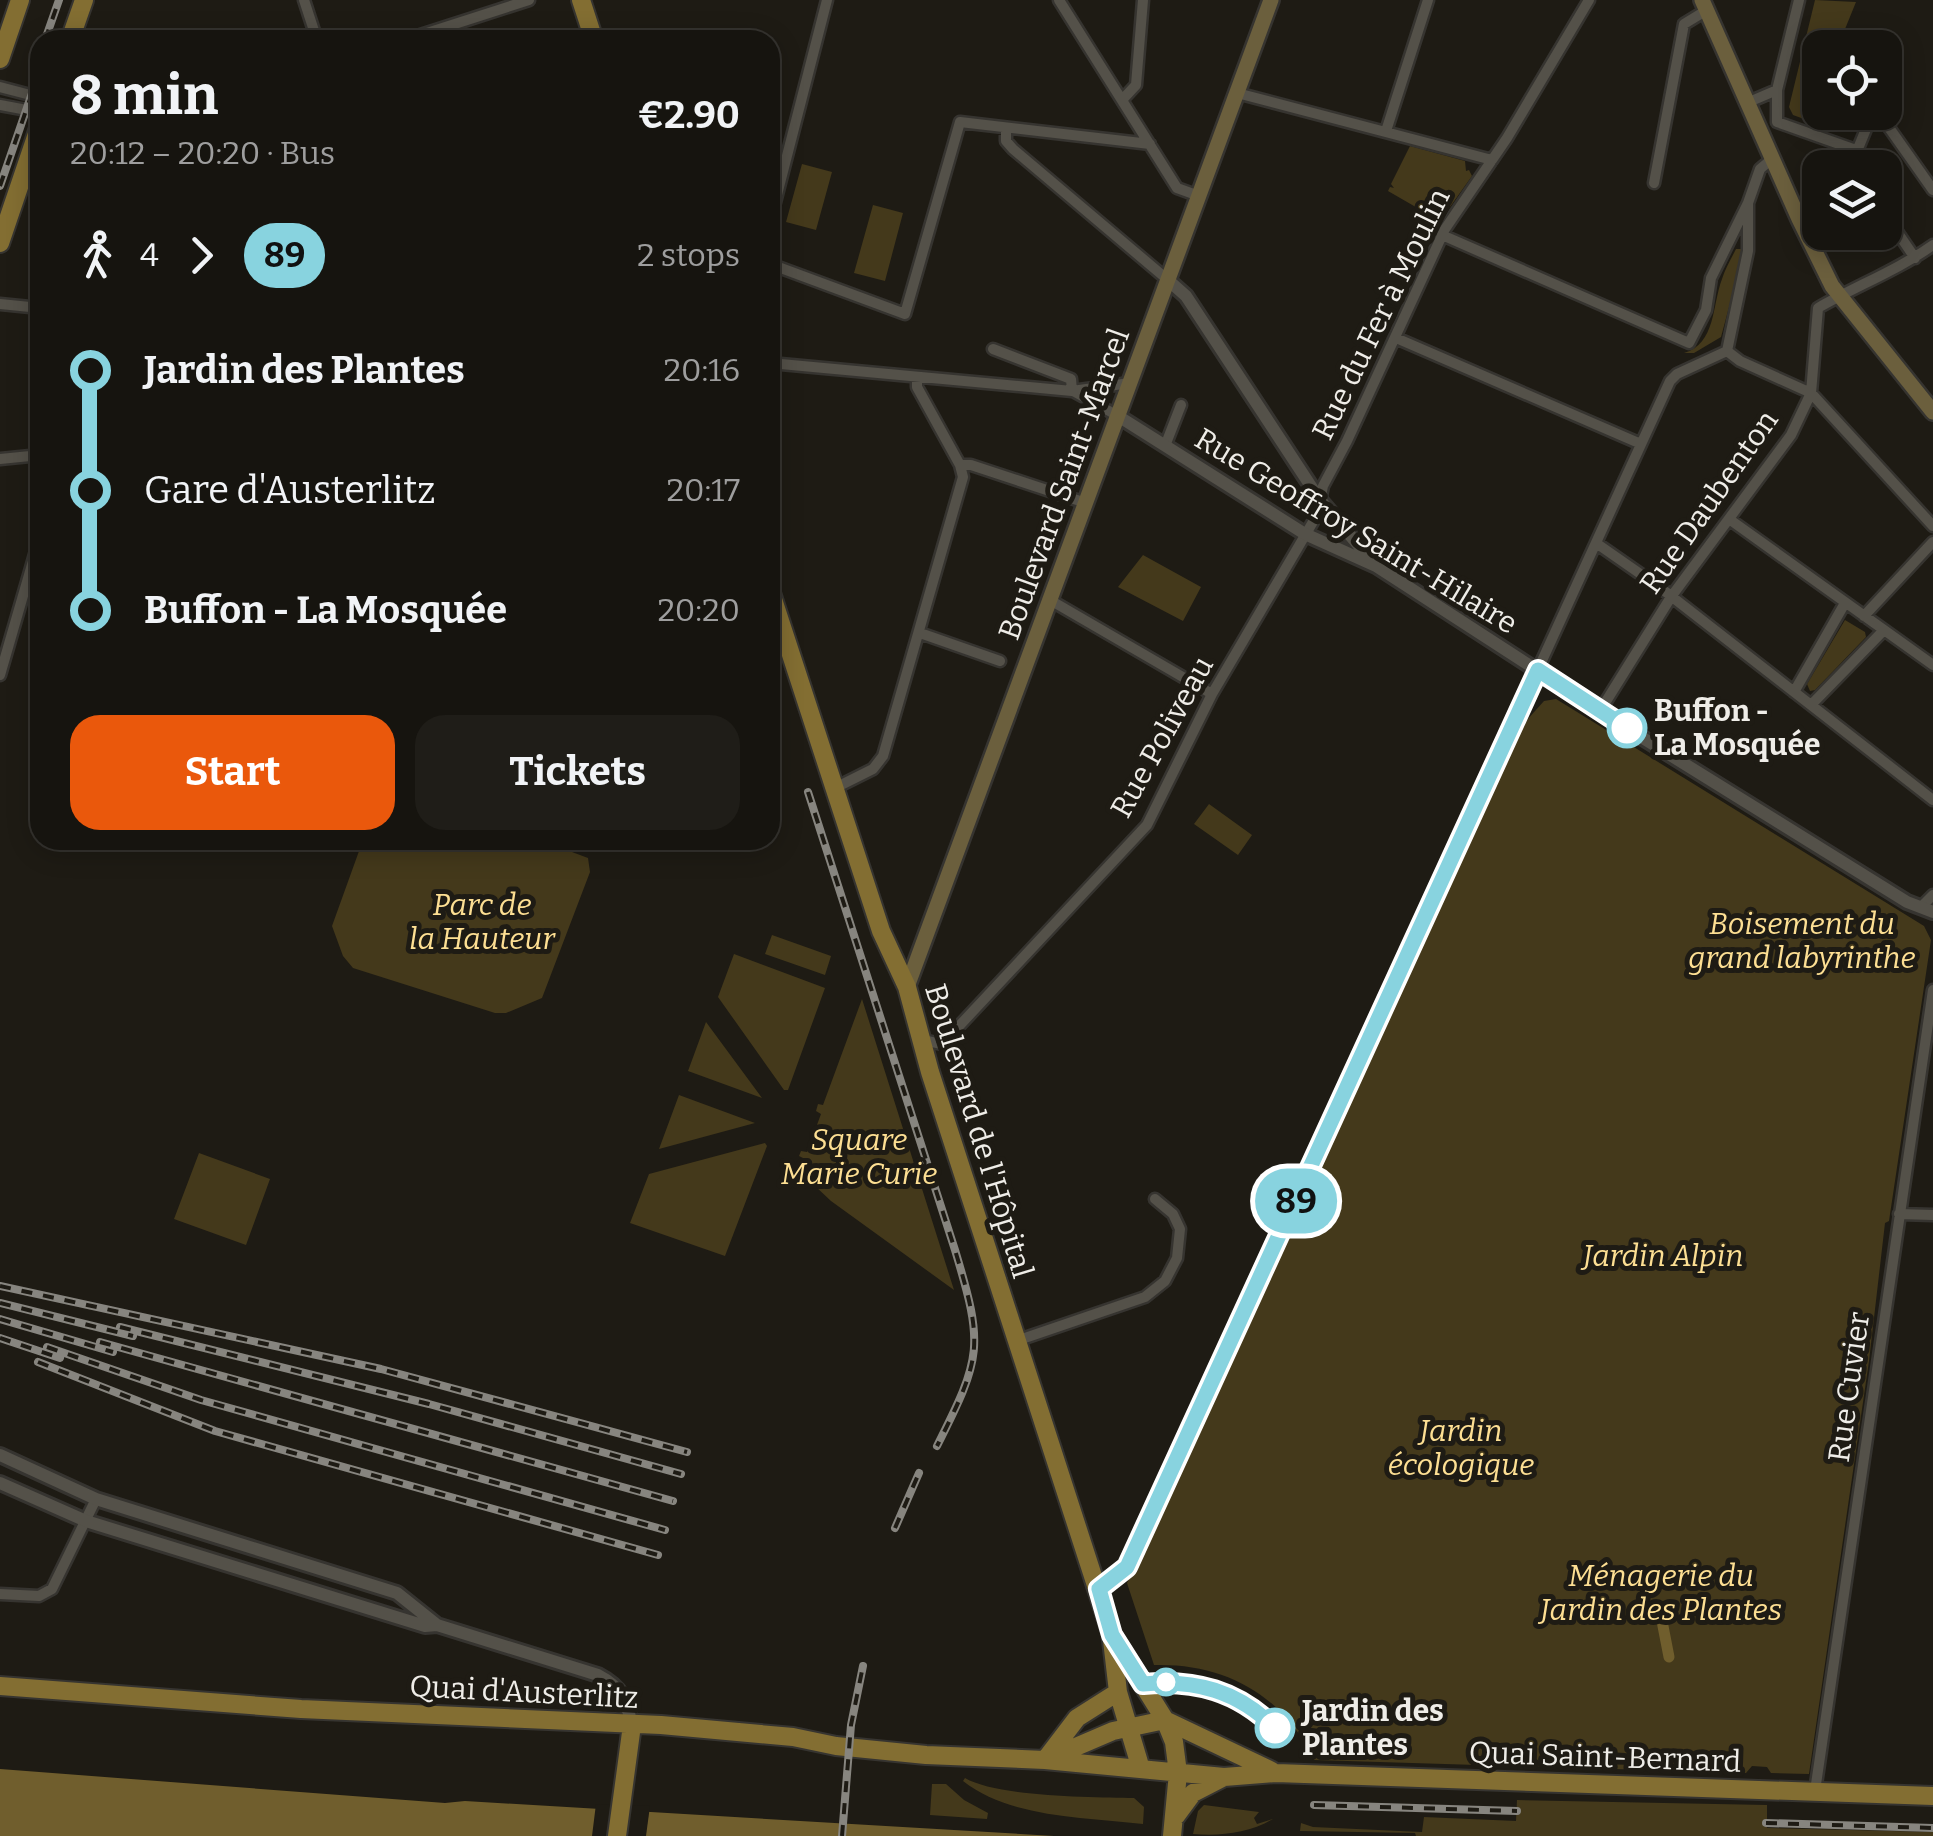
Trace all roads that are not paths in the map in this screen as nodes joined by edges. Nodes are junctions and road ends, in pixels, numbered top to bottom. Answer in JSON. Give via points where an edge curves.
{"nodes":[{"id":1,"x":20,"y":0,"type":"edge"},
{"id":2,"x":84,"y":0,"type":"edge"},
{"id":3,"x":304,"y":0,"type":"edge"},
{"id":4,"x":529,"y":0,"type":"edge"},
{"id":5,"x":581,"y":0,"type":"edge"},
{"id":6,"x":827,"y":0,"type":"edge"},
{"id":7,"x":1059,"y":0,"type":"edge"},
{"id":8,"x":1144,"y":0,"type":"edge"},
{"id":9,"x":1271,"y":0,"type":"edge"},
{"id":10,"x":1428,"y":0,"type":"edge"},
{"id":11,"x":1589,"y":0,"type":"edge"},
{"id":12,"x":1800,"y":0,"type":"edge"},
{"id":13,"x":1704,"y":5,"type":"edge"},
{"id":14,"x":74,"y":30,"type":"edge"},
{"id":15,"x":314,"y":30,"type":"edge"},
{"id":16,"x":436,"y":30,"type":"edge"},
{"id":17,"x":591,"y":30,"type":"edge"},
{"id":18,"x":0,"y":59,"type":"edge"},
{"id":19,"x":0,"y":87,"type":"edge"},
{"id":20,"x":1777,"y":90,"type":"junction"},
{"id":21,"x":1236,"y":93,"type":"junction"},
{"id":22,"x":30,"y":95,"type":"edge"},
{"id":23,"x":1765,"y":96,"type":"junction"},
{"id":24,"x":1122,"y":100,"type":"junction"},
{"id":25,"x":1749,"y":102,"type":"junction"},
{"id":26,"x":0,"y":105,"type":"edge"},
{"id":27,"x":30,"y":111,"type":"edge"},
{"id":28,"x":1776,"y":116,"type":"junction"},
{"id":29,"x":1006,"y":128,"type":"junction"},
{"id":30,"x":1760,"y":130,"type":"junction"},
{"id":31,"x":1867,"y":130,"type":"edge"},
{"id":32,"x":1889,"y":130,"type":"edge"},
{"id":33,"x":1386,"y":132,"type":"junction"},
{"id":34,"x":1150,"y":144,"type":"junction"},
{"id":35,"x":1856,"y":150,"type":"joint"},
{"id":36,"x":30,"y":154,"type":"edge"},
{"id":37,"x":1772,"y":159,"type":"junction"},
{"id":38,"x":1492,"y":160,"type":"junction"},
{"id":39,"x":780,"y":181,"type":"edge"},
{"id":40,"x":1654,"y":184,"type":"dead end"},
{"id":41,"x":1933,"y":190,"type":"edge"},
{"id":42,"x":1199,"y":196,"type":"junction"},
{"id":43,"x":1748,"y":203,"type":"junction"},
{"id":44,"x":1802,"y":213,"type":"edge"},
{"id":45,"x":1442,"y":235,"type":"junction"},
{"id":46,"x":1902,"y":239,"type":"edge"},
{"id":47,"x":0,"y":243,"type":"edge"},
{"id":48,"x":1933,"y":245,"type":"edge"},
{"id":49,"x":1821,"y":250,"type":"edge"},
{"id":50,"x":1915,"y":258,"type":"junction"},
{"id":51,"x":780,"y":268,"type":"edge"},
{"id":52,"x":1168,"y":280,"type":"junction"},
{"id":53,"x":1840,"y":295,"type":"junction"},
{"id":54,"x":0,"y":304,"type":"edge"},
{"id":55,"x":30,"y":307,"type":"edge"},
{"id":56,"x":1396,"y":338,"type":"junction"},
{"id":57,"x":993,"y":349,"type":"dead end"},
{"id":58,"x":1727,"y":350,"type":"junction"},
{"id":59,"x":1025,"y":361,"type":"junction"},
{"id":60,"x":780,"y":364,"type":"edge"},
{"id":61,"x":917,"y":377,"type":"junction"},
{"id":62,"x":1130,"y":383,"type":"junction"},
{"id":63,"x":1019,"y":386,"type":"junction"},
{"id":64,"x":1072,"y":391,"type":"junction"},
{"id":65,"x":1811,"y":393,"type":"junction"},
{"id":66,"x":1181,"y":405,"type":"dead end"},
{"id":67,"x":1932,"y":410,"type":"edge"},
{"id":68,"x":1118,"y":416,"type":"junction"},
{"id":69,"x":1640,"y":444,"type":"junction"},
{"id":70,"x":1166,"y":446,"type":"junction"},
{"id":71,"x":30,"y":457,"type":"edge"},
{"id":72,"x":0,"y":459,"type":"edge"},
{"id":73,"x":960,"y":465,"type":"junction"},
{"id":74,"x":1320,"y":500,"type":"junction"},
{"id":75,"x":1086,"y":503,"type":"junction"},
{"id":76,"x":1729,"y":519,"type":"junction"},
{"id":77,"x":1933,"y":526,"type":"edge"},
{"id":78,"x":1305,"y":534,"type":"junction"},
{"id":79,"x":1596,"y":542,"type":"junction"},
{"id":80,"x":1933,"y":542,"type":"edge"},
{"id":81,"x":1376,"y":566,"type":"junction"},
{"id":82,"x":30,"y":572,"type":"edge"},
{"id":83,"x":1671,"y":597,"type":"junction"},
{"id":84,"x":1050,"y":600,"type":"junction"},
{"id":85,"x":1845,"y":603,"type":"junction"},
{"id":86,"x":1864,"y":616,"type":"junction"},
{"id":87,"x":780,"y":620,"type":"edge"},
{"id":88,"x":1884,"y":630,"type":"junction"},
{"id":89,"x":920,"y":633,"type":"junction"},
{"id":90,"x":1000,"y":661,"type":"dead end"},
{"id":91,"x":1933,"y":665,"type":"edge"},
{"id":92,"x":1538,"y":670,"type":"junction"},
{"id":93,"x":0,"y":675,"type":"edge"},
{"id":94,"x":1794,"y":692,"type":"junction"},
{"id":95,"x":1212,"y":694,"type":"junction"},
{"id":96,"x":1811,"y":705,"type":"junction"},
{"id":97,"x":1600,"y":711,"type":"junction"},
{"id":98,"x":835,"y":788,"type":"junction"},
{"id":99,"x":1933,"y":800,"type":"edge"},
{"id":100,"x":1933,"y":895,"type":"edge"},
{"id":101,"x":1926,"y":910,"type":"edge"},
{"id":102,"x":907,"y":987,"type":"junction"},
{"id":103,"x":1933,"y":990,"type":"edge"},
{"id":104,"x":922,"y":1040,"type":"junction"},
{"id":105,"x":1154,"y":1199,"type":"dead end"},
{"id":106,"x":1899,"y":1214,"type":"junction"},
{"id":107,"x":1933,"y":1215,"type":"edge"},
{"id":108,"x":1016,"y":1340,"type":"junction"},
{"id":109,"x":0,"y":1455,"type":"edge"},
{"id":110,"x":0,"y":1483,"type":"edge"},
{"id":111,"x":96,"y":1499,"type":"junction"},
{"id":112,"x":86,"y":1521,"type":"junction"},
{"id":113,"x":1099,"y":1589,"type":"junction"},
{"id":114,"x":0,"y":1594,"type":"edge"},
{"id":115,"x":438,"y":1625,"type":"junction"},
{"id":116,"x":1112,"y":1635,"type":"junction"},
{"id":117,"x":0,"y":1686,"type":"edge"},
{"id":118,"x":1118,"y":1692,"type":"junction"},
{"id":119,"x":1165,"y":1720,"type":"junction"},
{"id":120,"x":632,"y":1725,"type":"junction"},
{"id":121,"x":1128,"y":1727,"type":"junction"},
{"id":122,"x":1045,"y":1760,"type":"junction"},
{"id":123,"x":1141,"y":1769,"type":"junction"},
{"id":124,"x":1178,"y":1773,"type":"junction"},
{"id":125,"x":1276,"y":1773,"type":"junction"},
{"id":126,"x":1224,"y":1777,"type":"junction"},
{"id":127,"x":1815,"y":1792,"type":"junction"},
{"id":128,"x":1933,"y":1796,"type":"edge"},
{"id":129,"x":1173,"y":1828,"type":"edge"},
{"id":130,"x":617,"y":1836,"type":"edge"}],
"edges":[{"from":1,"to":18,"type":"main road"},
{"from":2,"to":14,"type":"main road"},
{"from":3,"to":15,"type":"street"},
{"from":4,"to":16,"type":"street"},
{"from":5,"to":17,"type":"main road"},
{"from":6,"to":39,"type":"street"},
{"from":7,"to":24,"type":"street"},
{"from":8,"to":24,"type":"street","via":[[1136,85]]},
{"from":9,"to":21,"type":"main road","name":"Boulevard Saint-Marcel"},
{"from":10,"to":33,"type":"street"},
{"from":11,"to":38,"type":"street","name":"Rue du Fer à Moulin"},
{"from":12,"to":20,"type":"street"},
{"from":13,"to":25,"type":"main road"},
{"from":13,"to":40,"type":"street","via":[[1684,24]]},
{"from":19,"to":22,"type":"street"},
{"from":20,"to":23,"type":"street"},
{"from":20,"to":28,"type":"street"},
{"from":21,"to":33,"type":"street"},
{"from":21,"to":42,"type":"main road","name":"Boulevard Saint-Marcel"},
{"from":23,"to":25,"type":"street"},
{"from":23,"to":28,"type":"street"},
{"from":24,"to":34,"type":"street"},
{"from":25,"to":30,"type":"main road"},
{"from":26,"to":27,"type":"street"},
{"from":28,"to":30,"type":"street"},
{"from":28,"to":35,"type":"street"},
{"from":29,"to":34,"type":"street"},
{"from":29,"to":51,"type":"street","via":[[960,122],[905,314]]},
{"from":29,"to":52,"type":"street","via":[[1012,149]]},
{"from":30,"to":37,"type":"main road"},
{"from":31,"to":35,"type":"street"},
{"from":32,"to":41,"type":"street"},
{"from":33,"to":38,"type":"street"},
{"from":34,"to":42,"type":"street","via":[[1177,188]]},
{"from":36,"to":47,"type":"main road"},
{"from":37,"to":43,"type":"street","via":[[1760,169]]},
{"from":37,"to":44,"type":"main road"},
{"from":38,"to":45,"type":"street","name":"Rue du Fer à Moulin"},
{"from":42,"to":52,"type":"main road","name":"Boulevard Saint-Marcel"},
{"from":43,"to":45,"type":"street","via":[[1688,342]]},
{"from":43,"to":58,"type":"street","via":[[1748,252]]},
{"from":45,"to":56,"type":"street","name":"Rue du Fer à Moulin"},
{"from":46,"to":50,"type":"street"},
{"from":48,"to":50,"type":"street"},
{"from":49,"to":53,"type":"main road"},
{"from":50,"to":53,"type":"street"},
{"from":52,"to":62,"type":"main road","name":"Boulevard Saint-Marcel"},
{"from":52,"to":74,"type":"street","via":[[1186,296]]},
{"from":53,"to":65,"type":"street","name":"Rue Daubenton","via":[[1818,308]]},
{"from":53,"to":67,"type":"main road"},
{"from":54,"to":55,"type":"street"},
{"from":56,"to":69,"type":"street"},
{"from":56,"to":74,"type":"street","name":"Rue du Fer à Moulin"},
{"from":57,"to":59,"type":"street"},
{"from":58,"to":65,"type":"street"},
{"from":58,"to":69,"type":"street","via":[[1675,376]]},
{"from":59,"to":63,"type":"street"},
{"from":59,"to":64,"type":"street","via":[[1071,379]]},
{"from":60,"to":61,"type":"street"},
{"from":61,"to":63,"type":"street"},
{"from":61,"to":73,"type":"street"},
{"from":62,"to":64,"type":"street"},
{"from":62,"to":68,"type":"main road","name":"Boulevard Saint-Marcel"},
{"from":63,"to":64,"type":"street"},
{"from":64,"to":68,"type":"street"},
{"from":65,"to":76,"type":"street","name":"Rue Daubenton","via":[[1792,434]]},
{"from":65,"to":77,"type":"street"},
{"from":66,"to":70,"type":"street"},
{"from":68,"to":70,"type":"street","name":"Rue Geoffroy Saint-Hilaire"},
{"from":68,"to":75,"type":"main road","name":"Boulevard Saint-Marcel"},
{"from":69,"to":79,"type":"street"},
{"from":70,"to":78,"type":"street","name":"Rue Geoffroy Saint-Hilaire"},
{"from":71,"to":72,"type":"street"},
{"from":73,"to":75,"type":"street"},
{"from":73,"to":89,"type":"street"},
{"from":74,"to":78,"type":"street","name":"Rue Poliveau"},
{"from":74,"to":81,"type":"street"},
{"from":75,"to":84,"type":"main road","name":"Boulevard Saint-Marcel"},
{"from":76,"to":83,"type":"street","name":"Rue Daubenton"},
{"from":76,"to":85,"type":"street"},
{"from":78,"to":81,"type":"street","name":"Rue Geoffroy Saint-Hilaire"},
{"from":78,"to":95,"type":"street","name":"Rue Poliveau"},
{"from":79,"to":83,"type":"street"},
{"from":79,"to":92,"type":"street"},
{"from":80,"to":86,"type":"street"},
{"from":81,"to":92,"type":"street","name":"Rue Geoffroy Saint-Hilaire"},
{"from":82,"to":93,"type":"street"},
{"from":83,"to":94,"type":"street"},
{"from":83,"to":97,"type":"street","name":"Rue Daubenton"},
{"from":84,"to":95,"type":"street"},
{"from":84,"to":102,"type":"main road","name":"Boulevard Saint-Marcel"},
{"from":85,"to":86,"type":"street"},
{"from":85,"to":94,"type":"street"},
{"from":86,"to":88,"type":"street"},
{"from":87,"to":98,"type":"main road","name":"Boulevard de l'Hôpital"},
{"from":88,"to":91,"type":"street"},
{"from":88,"to":96,"type":"street"},
{"from":89,"to":90,"type":"street"},
{"from":89,"to":98,"type":"street","via":[[884,756]]},
{"from":92,"to":97,"type":"street","name":"Rue Geoffroy Saint-Hilaire"},
{"from":92,"to":113,"type":"street","via":[[1127,1567]]},
{"from":94,"to":96,"type":"street"},
{"from":95,"to":104,"type":"street","name":"Rue Poliveau","via":[[1164,796],[1126,851],[942,1044]]},
{"from":96,"to":99,"type":"street"},
{"from":97,"to":101,"type":"street","name":"Rue Geoffroy Saint-Hilaire"},
{"from":98,"to":102,"type":"main road","name":"Boulevard de l'Hôpital","via":[[881,931]]},
{"from":100,"to":101,"type":"street"},
{"from":102,"to":104,"type":"main road","name":"Boulevard de l'Hôpital"},
{"from":103,"to":106,"type":"street","name":"Rue Cuvier"},
{"from":104,"to":108,"type":"main road","name":"Boulevard de l'Hôpital"},
{"from":105,"to":108,"type":"street","via":[[1180,1229],[1178,1258],[1160,1286],[1145,1297]]},
{"from":106,"to":107,"type":"street"},
{"from":106,"to":127,"type":"street","name":"Rue Cuvier"},
{"from":108,"to":113,"type":"main road","name":"Boulevard de l'Hôpital"},
{"from":109,"to":111,"type":"street"},
{"from":110,"to":112,"type":"street"},
{"from":111,"to":112,"type":"street"},
{"from":111,"to":115,"type":"street","via":[[397,1593]]},
{"from":112,"to":114,"type":"street","via":[[50,1591]]},
{"from":112,"to":115,"type":"street"},
{"from":113,"to":116,"type":"main road","name":"Boulevard de l'Hôpital"},
{"from":115,"to":120,"type":"street","via":[[598,1675],[621,1692]]},
{"from":116,"to":118,"type":"main road"},
{"from":116,"to":119,"type":"main road","name":"Boulevard de l'Hôpital"},
{"from":117,"to":120,"type":"main road","name":"Quai d'Austerlitz"},
{"from":118,"to":121,"type":"main road"},
{"from":118,"to":122,"type":"main road","via":[[1077,1718]]},
{"from":119,"to":121,"type":"main road"},
{"from":119,"to":124,"type":"main road","name":"Boulevard de l'Hôpital"},
{"from":119,"to":125,"type":"main road","name":"Quai Saint-Bernard"},
{"from":120,"to":122,"type":"main road","name":"Quai d'Austerlitz","via":[[926,1755]]},
{"from":120,"to":130,"type":"main road"},
{"from":121,"to":122,"type":"main road"},
{"from":121,"to":123,"type":"main road"},
{"from":122,"to":123,"type":"main road","name":"Quai d'Austerlitz"},
{"from":123,"to":124,"type":"main road","name":"Quai Saint-Bernard"},
{"from":124,"to":126,"type":"main road","name":"Quai Saint-Bernard"},
{"from":124,"to":129,"type":"main road","name":"Boulevard de l'Hôpital"},
{"from":125,"to":126,"type":"main road","name":"Quai Saint-Bernard"},
{"from":125,"to":127,"type":"main road","name":"Quai Saint-Bernard"},
{"from":126,"to":129,"type":"main road","via":[[1193,1793]]},
{"from":127,"to":128,"type":"main road","name":"Quai Saint-Bernard"}]}
